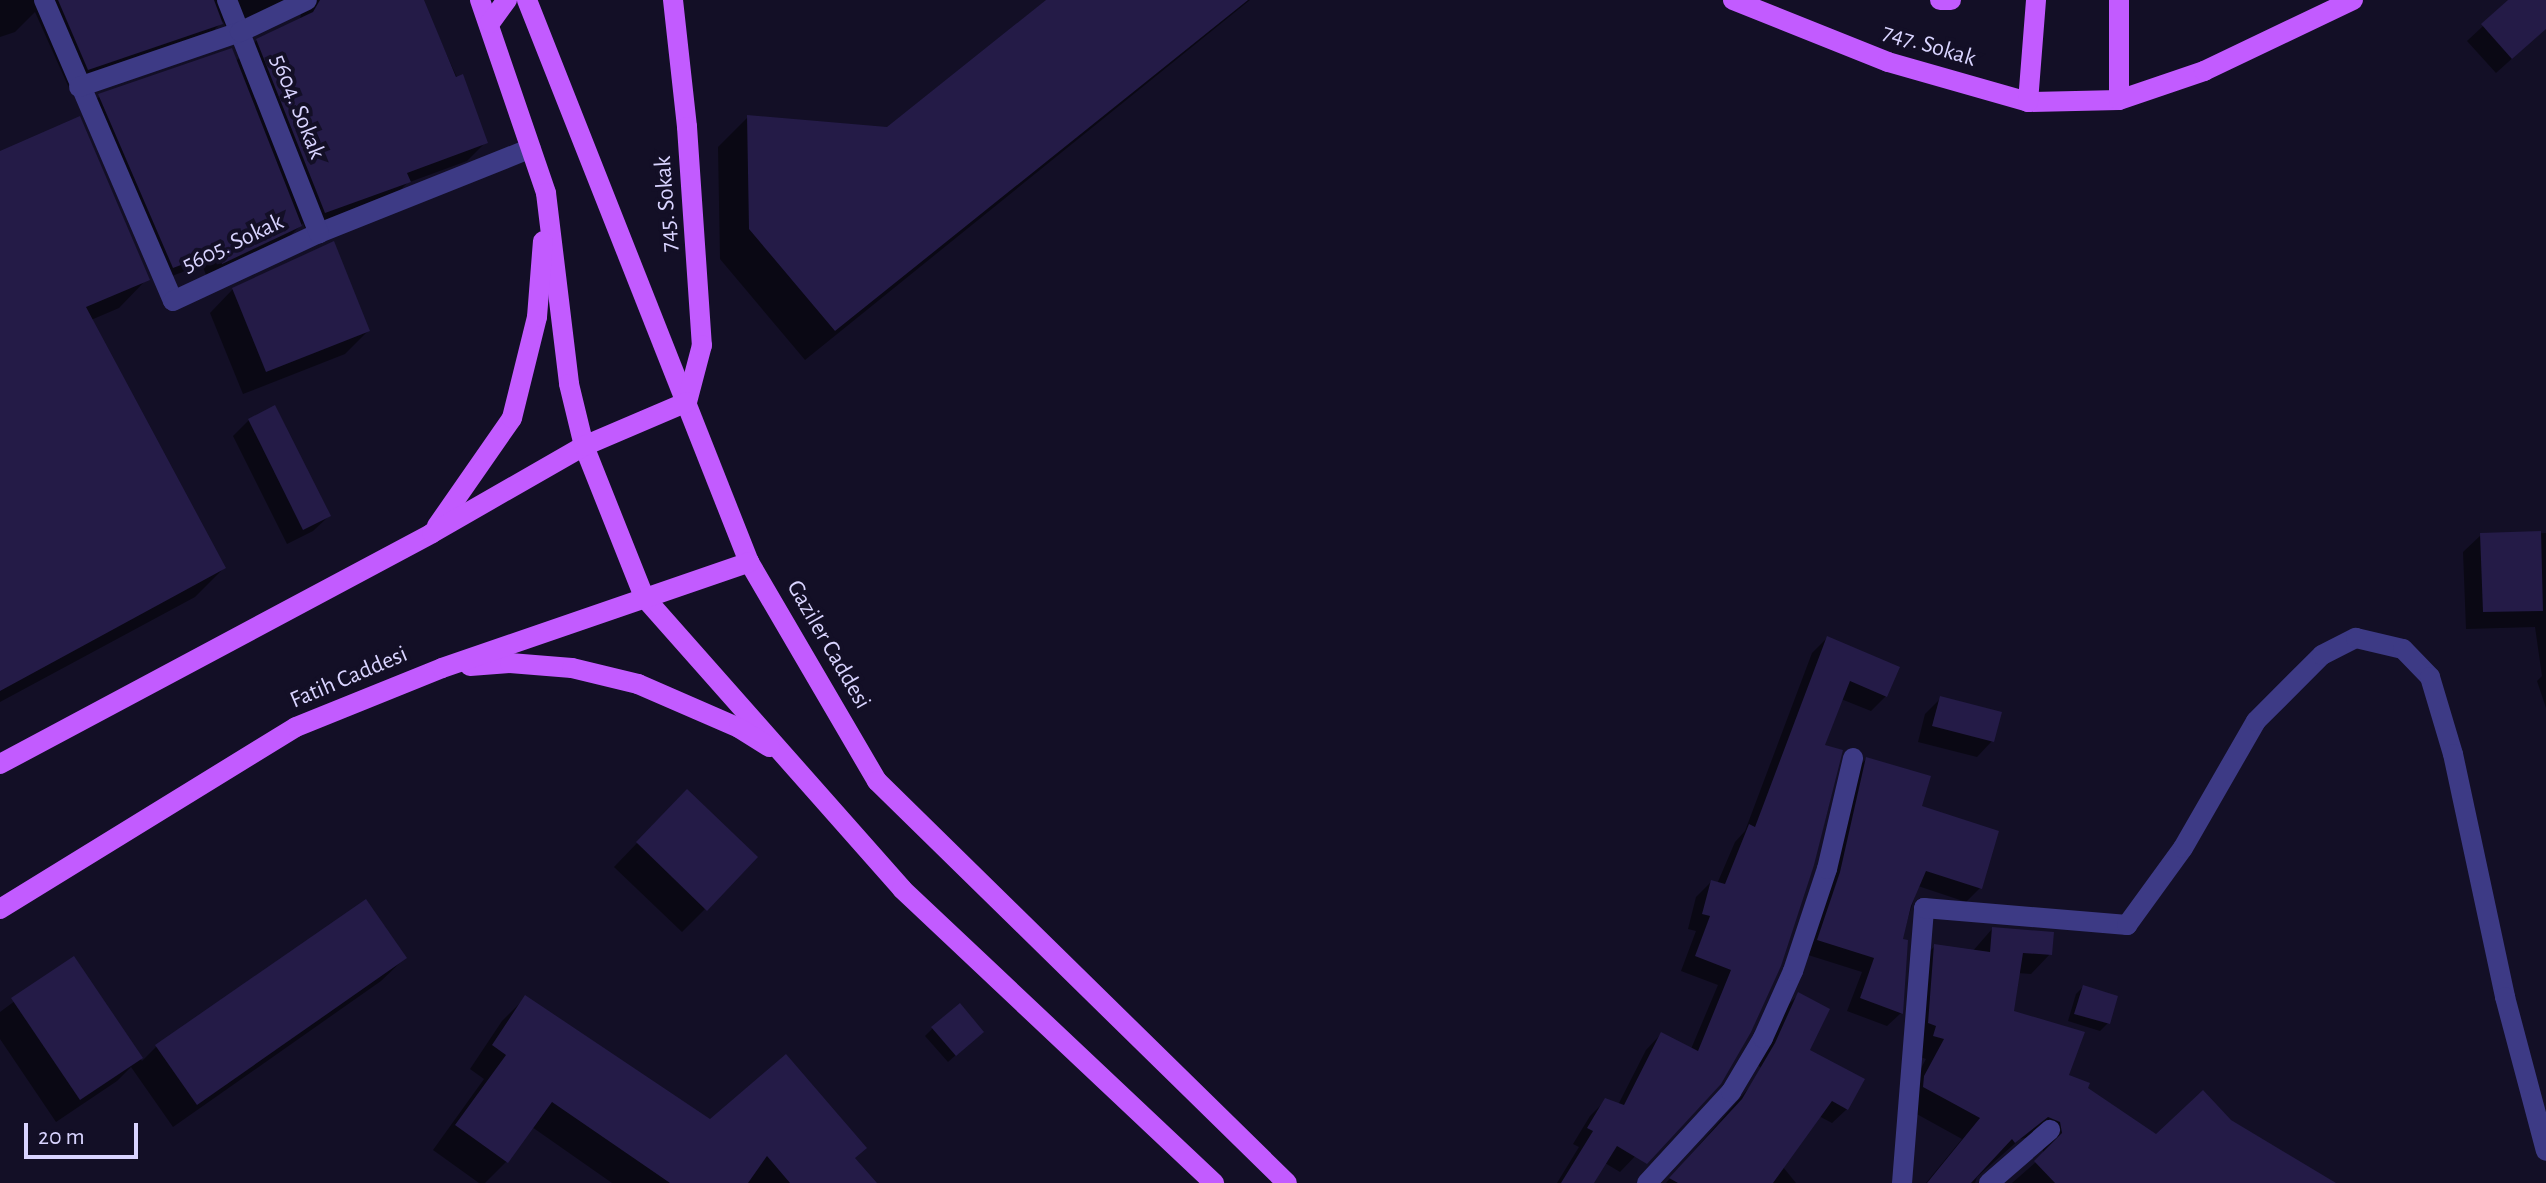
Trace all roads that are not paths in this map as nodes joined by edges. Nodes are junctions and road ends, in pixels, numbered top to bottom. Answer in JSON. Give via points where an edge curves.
{"nodes":[{"id":1,"x":44,"y":0,"type":"edge"},
{"id":2,"x":227,"y":0,"type":"edge"},
{"id":3,"x":307,"y":0,"type":"edge"},
{"id":4,"x":480,"y":0,"type":"edge"},
{"id":5,"x":507,"y":0,"type":"edge"},
{"id":6,"x":527,"y":0,"type":"edge"},
{"id":7,"x":673,"y":0,"type":"edge"},
{"id":8,"x":1733,"y":0,"type":"edge"},
{"id":9,"x":1940,"y":0,"type":"edge"},
{"id":10,"x":1951,"y":0,"type":"edge"},
{"id":11,"x":2036,"y":0,"type":"edge"},
{"id":12,"x":2119,"y":0,"type":"edge"},
{"id":13,"x":2353,"y":0,"type":"edge"},
{"id":14,"x":490,"y":23,"type":"junction"},
{"id":15,"x":240,"y":32,"type":"junction"},
{"id":16,"x":79,"y":87,"type":"junction"},
{"id":17,"x":2119,"y":100,"type":"junction"},
{"id":18,"x":2028,"y":102,"type":"junction"},
{"id":19,"x":531,"y":148,"type":"junction"},
{"id":20,"x":546,"y":193,"type":"junction"},
{"id":21,"x":319,"y":233,"type":"junction"},
{"id":22,"x":687,"y":402,"type":"junction"},
{"id":23,"x":584,"y":446,"type":"junction"},
{"id":24,"x":432,"y":533,"type":"junction"},
{"id":25,"x":749,"y":562,"type":"junction"},
{"id":26,"x":644,"y":597,"type":"junction"},
{"id":27,"x":442,"y":668,"type":"junction"},
{"id":28,"x":1853,"y":758,"type":"dead end"},
{"id":29,"x":789,"y":760,"type":"junction"},
{"id":30,"x":0,"y":764,"type":"edge"},
{"id":31,"x":0,"y":909,"type":"edge"},
{"id":32,"x":2050,"y":1130,"type":"dead end"},
{"id":33,"x":2546,"y":1151,"type":"edge"},
{"id":34,"x":1214,"y":1183,"type":"edge"},
{"id":35,"x":1287,"y":1183,"type":"edge"},
{"id":36,"x":1647,"y":1183,"type":"edge"},
{"id":37,"x":1902,"y":1183,"type":"edge"},
{"id":38,"x":1989,"y":1183,"type":"edge"}],
"edges":[{"from":1,"to":16,"type":"street","name":"5605. Sokak"},
{"from":2,"to":15,"type":"street","name":"5604. Sokak"},
{"from":3,"to":15,"type":"street"},
{"from":4,"to":14,"type":"main road"},
{"from":5,"to":14,"type":"main road"},
{"from":6,"to":22,"type":"main road","name":"Gaziler Caddesi"},
{"from":7,"to":22,"type":"main road","name":"745. Sokak","via":[[702,345]]},
{"from":8,"to":18,"type":"main road","name":"747. Sokak","via":[[1888,62]]},
{"from":9,"to":10,"type":"main road","name":"747. Sokak"},
{"from":11,"to":18,"type":"main road"},
{"from":12,"to":17,"type":"main road"},
{"from":13,"to":17,"type":"main road","name":"747. Sokak","via":[[2204,71]]},
{"from":14,"to":19,"type":"main road"},
{"from":15,"to":16,"type":"street"},
{"from":15,"to":21,"type":"street","name":"5604. Sokak"},
{"from":16,"to":21,"type":"street","name":"5605. Sokak","via":[[173,301]]},
{"from":17,"to":18,"type":"main road","name":"747. Sokak"},
{"from":19,"to":20,"type":"main road"},
{"from":19,"to":21,"type":"street","name":"5605. Sokak"},
{"from":20,"to":23,"type":"main road","via":[[569,384]]},
{"from":20,"to":24,"type":"main road","via":[[537,317],[512,418]]},
{"from":22,"to":23,"type":"main road"},
{"from":22,"to":25,"type":"main road","name":"Gaziler Caddesi"},
{"from":23,"to":24,"type":"main road"},
{"from":23,"to":26,"type":"main road"},
{"from":24,"to":30,"type":"main road"},
{"from":25,"to":26,"type":"main road","name":"Fatih Caddesi"},
{"from":25,"to":35,"type":"main road","name":"Gaziler Caddesi","via":[[877,781]]},
{"from":26,"to":27,"type":"main road","name":"Fatih Caddesi"},
{"from":26,"to":29,"type":"main road"},
{"from":27,"to":29,"type":"main road","via":[[510,663],[572,668],[638,684],[739,728]]},
{"from":27,"to":31,"type":"main road","name":"Fatih Caddesi","via":[[296,727]]},
{"from":28,"to":36,"type":"street","via":[[1827,869],[1793,971],[1763,1038],[1731,1092]]},
{"from":29,"to":34,"type":"main road","via":[[902,889]]},
{"from":32,"to":38,"type":"street"},
{"from":33,"to":37,"type":"street","via":[[2505,997],[2453,754],[2430,677],[2403,649],[2356,638],[2322,655],[2256,721],[2183,848],[2127,925],[1924,908]]}]}
